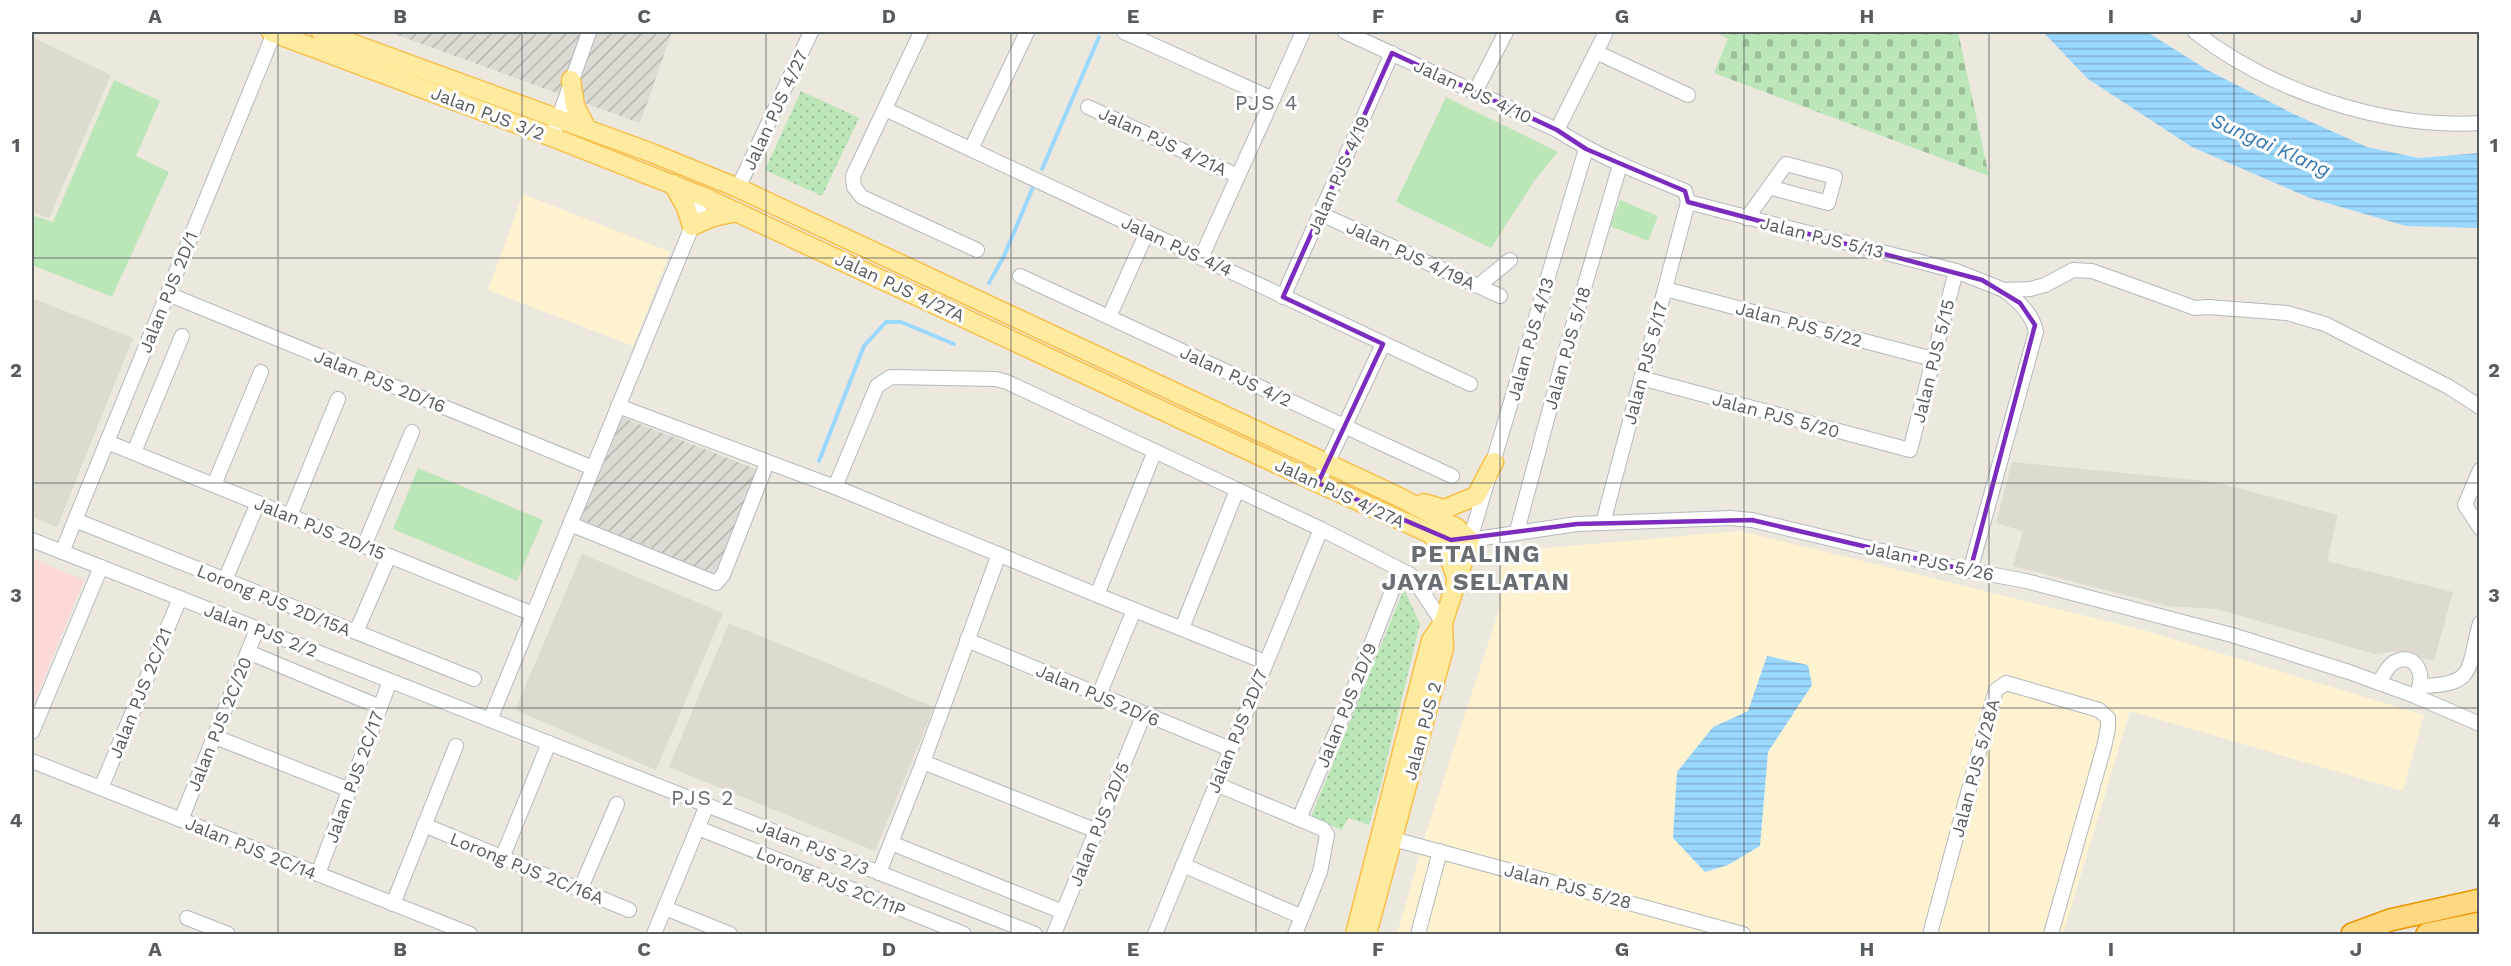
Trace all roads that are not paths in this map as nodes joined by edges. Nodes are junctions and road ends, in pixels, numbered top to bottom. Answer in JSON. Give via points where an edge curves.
{"nodes":[{"id":1,"x":272,"y":32,"type":"edge"},
{"id":2,"x":321,"y":32,"type":"edge"},
{"id":3,"x":589,"y":32,"type":"edge"},
{"id":4,"x":811,"y":32,"type":"edge"},
{"id":5,"x":921,"y":32,"type":"edge"},
{"id":6,"x":1027,"y":32,"type":"edge"},
{"id":7,"x":1124,"y":32,"type":"edge"},
{"id":8,"x":1304,"y":32,"type":"edge"},
{"id":9,"x":1345,"y":32,"type":"edge"},
{"id":10,"x":1506,"y":32,"type":"edge"},
{"id":11,"x":1606,"y":32,"type":"edge"},
{"id":12,"x":2195,"y":32,"type":"edge"},
{"id":13,"x":1596,"y":52,"type":"junction"},
{"id":14,"x":1392,"y":53,"type":"junction"},
{"id":15,"x":572,"y":80,"type":"junction"},
{"id":16,"x":1476,"y":92,"type":"junction"},
{"id":17,"x":1688,"y":95,"type":"dead end"},
{"id":18,"x":1273,"y":99,"type":"junction"},
{"id":19,"x":1089,"y":107,"type":"dead end"},
{"id":20,"x":885,"y":108,"type":"junction"},
{"id":21,"x":558,"y":119,"type":"junction"},
{"id":22,"x":2480,"y":123,"type":"edge"},
{"id":23,"x":587,"y":129,"type":"junction"},
{"id":24,"x":1557,"y":130,"type":"junction"},
{"id":25,"x":552,"y":137,"type":"junction"},
{"id":26,"x":971,"y":149,"type":"junction"},
{"id":27,"x":1592,"y":151,"type":"junction"},
{"id":28,"x":1620,"y":165,"type":"junction"},
{"id":29,"x":1238,"y":176,"type":"junction"},
{"id":30,"x":673,"y":184,"type":"junction"},
{"id":31,"x":1769,"y":187,"type":"dead end"},
{"id":32,"x":738,"y":188,"type":"junction"},
{"id":33,"x":704,"y":197,"type":"junction"},
{"id":34,"x":1688,"y":202,"type":"junction"},
{"id":35,"x":737,"y":212,"type":"junction"},
{"id":36,"x":1321,"y":213,"type":"junction"},
{"id":37,"x":1747,"y":218,"type":"junction"},
{"id":38,"x":692,"y":226,"type":"junction"},
{"id":39,"x":1148,"y":232,"type":"junction"},
{"id":40,"x":976,"y":250,"type":"dead end"},
{"id":41,"x":1201,"y":258,"type":"junction"},
{"id":42,"x":1510,"y":260,"type":"dead end"},
{"id":43,"x":1956,"y":271,"type":"junction"},
{"id":44,"x":1020,"y":276,"type":"dead end"},
{"id":45,"x":1478,"y":286,"type":"junction"},
{"id":46,"x":1665,"y":289,"type":"junction"},
{"id":47,"x":2004,"y":290,"type":"junction"},
{"id":48,"x":168,"y":294,"type":"junction"},
{"id":49,"x":1500,"y":296,"type":"dead end"},
{"id":50,"x":1283,"y":297,"type":"junction"},
{"id":51,"x":1109,"y":317,"type":"junction"},
{"id":52,"x":1033,"y":325,"type":"junction"},
{"id":53,"x":182,"y":336,"type":"dead end"},
{"id":54,"x":1023,"y":344,"type":"junction"},
{"id":55,"x":1383,"y":344,"type":"junction"},
{"id":56,"x":1083,"y":348,"type":"junction"},
{"id":57,"x":1933,"y":359,"type":"junction"},
{"id":58,"x":1075,"y":369,"type":"junction"},
{"id":59,"x":261,"y":372,"type":"dead end"},
{"id":60,"x":1641,"y":378,"type":"junction"},
{"id":61,"x":1470,"y":384,"type":"dead end"},
{"id":62,"x":338,"y":399,"type":"dead end"},
{"id":63,"x":618,"y":406,"type":"junction"},
{"id":64,"x":2480,"y":407,"type":"edge"},
{"id":65,"x":1344,"y":426,"type":"junction"},
{"id":66,"x":412,"y":432,"type":"dead end"},
{"id":67,"x":107,"y":442,"type":"junction"},
{"id":68,"x":1910,"y":450,"type":"joint"},
{"id":69,"x":134,"y":452,"type":"junction"},
{"id":70,"x":1155,"y":452,"type":"junction"},
{"id":71,"x":1494,"y":462,"type":"junction"},
{"id":72,"x":767,"y":463,"type":"junction"},
{"id":73,"x":1327,"y":463,"type":"junction"},
{"id":74,"x":593,"y":468,"type":"junction"},
{"id":75,"x":2480,"y":470,"type":"edge"},
{"id":76,"x":1452,"y":476,"type":"dead end"},
{"id":77,"x":1318,"y":483,"type":"junction"},
{"id":78,"x":214,"y":485,"type":"junction"},
{"id":79,"x":835,"y":487,"type":"junction"},
{"id":80,"x":1237,"y":489,"type":"junction"},
{"id":81,"x":1399,"y":497,"type":"junction"},
{"id":82,"x":258,"y":502,"type":"junction"},
{"id":83,"x":290,"y":516,"type":"junction"},
{"id":84,"x":75,"y":520,"type":"junction"},
{"id":85,"x":1603,"y":523,"type":"junction"},
{"id":86,"x":570,"y":524,"type":"junction"},
{"id":87,"x":2480,"y":528,"type":"edge"},
{"id":88,"x":1321,"y":529,"type":"junction"},
{"id":89,"x":1517,"y":531,"type":"junction"},
{"id":90,"x":1431,"y":534,"type":"junction"},
{"id":91,"x":1472,"y":535,"type":"junction"},
{"id":92,"x":32,"y":540,"type":"edge"},
{"id":93,"x":364,"y":546,"type":"junction"},
{"id":94,"x":62,"y":552,"type":"junction"},
{"id":95,"x":999,"y":554,"type":"junction"},
{"id":96,"x":389,"y":556,"type":"junction"},
{"id":97,"x":101,"y":567,"type":"junction"},
{"id":98,"x":1970,"y":571,"type":"junction"},
{"id":99,"x":225,"y":580,"type":"junction"},
{"id":100,"x":1457,"y":580,"type":"junction"},
{"id":101,"x":1392,"y":591,"type":"dead end"},
{"id":102,"x":1097,"y":595,"type":"junction"},
{"id":103,"x":180,"y":598,"type":"junction"},
{"id":104,"x":1134,"y":610,"type":"junction"},
{"id":105,"x":533,"y":615,"type":"junction"},
{"id":106,"x":1443,"y":623,"type":"junction"},
{"id":107,"x":2480,"y":623,"type":"edge"},
{"id":108,"x":1182,"y":628,"type":"junction"},
{"id":109,"x":257,"y":629,"type":"junction"},
{"id":110,"x":356,"y":632,"type":"junction"},
{"id":111,"x":967,"y":640,"type":"junction"},
{"id":112,"x":248,"y":652,"type":"junction"},
{"id":113,"x":1265,"y":662,"type":"junction"},
{"id":114,"x":474,"y":680,"type":"dead end"},
{"id":115,"x":390,"y":681,"type":"junction"},
{"id":116,"x":2379,"y":683,"type":"junction"},
{"id":117,"x":2418,"y":691,"type":"junction"},
{"id":118,"x":1099,"y":695,"type":"junction"},
{"id":119,"x":380,"y":707,"type":"junction"},
{"id":120,"x":1144,"y":714,"type":"junction"},
{"id":121,"x":490,"y":720,"type":"junction"},
{"id":122,"x":2478,"y":724,"type":"edge"},
{"id":123,"x":32,"y":732,"type":"edge"},
{"id":124,"x":215,"y":737,"type":"junction"},
{"id":125,"x":549,"y":743,"type":"junction"},
{"id":126,"x":456,"y":746,"type":"dead end"},
{"id":127,"x":1230,"y":749,"type":"junction"},
{"id":128,"x":32,"y":761,"type":"edge"},
{"id":129,"x":923,"y":762,"type":"junction"},
{"id":130,"x":1216,"y":784,"type":"junction"},
{"id":131,"x":101,"y":788,"type":"junction"},
{"id":132,"x":350,"y":790,"type":"junction"},
{"id":133,"x":616,"y":804,"type":"dead end"},
{"id":134,"x":707,"y":805,"type":"junction"},
{"id":135,"x":1299,"y":819,"type":"junction"},
{"id":136,"x":181,"y":820,"type":"junction"},
{"id":137,"x":424,"y":825,"type":"junction"},
{"id":138,"x":698,"y":828,"type":"junction"},
{"id":139,"x":1096,"y":831,"type":"junction"},
{"id":140,"x":1393,"y":839,"type":"junction"},
{"id":141,"x":891,"y":843,"type":"junction"},
{"id":142,"x":1440,"y":851,"type":"junction"},
{"id":143,"x":502,"y":858,"type":"junction"},
{"id":144,"x":1183,"y":865,"type":"junction"},
{"id":145,"x":879,"y":873,"type":"junction"},
{"id":146,"x":318,"y":874,"type":"junction"},
{"id":147,"x":580,"y":890,"type":"junction"},
{"id":148,"x":2480,"y":900,"type":"edge"},
{"id":149,"x":393,"y":904,"type":"junction"},
{"id":150,"x":665,"y":908,"type":"junction"},
{"id":151,"x":629,"y":910,"type":"dead end"},
{"id":152,"x":1063,"y":912,"type":"junction"},
{"id":153,"x":187,"y":918,"type":"dead end"},
{"id":154,"x":1302,"y":918,"type":"junction"},
{"id":155,"x":2480,"y":923,"type":"edge"},
{"id":156,"x":1710,"y":930,"type":"edge"},
{"id":157,"x":2434,"y":932,"type":"edge"},
{"id":158,"x":228,"y":934,"type":"edge"},
{"id":159,"x":470,"y":934,"type":"edge"},
{"id":160,"x":654,"y":934,"type":"edge"},
{"id":161,"x":730,"y":934,"type":"edge"},
{"id":162,"x":964,"y":934,"type":"edge"},
{"id":163,"x":1035,"y":934,"type":"edge"},
{"id":164,"x":1054,"y":934,"type":"edge"},
{"id":165,"x":1155,"y":934,"type":"edge"},
{"id":166,"x":1295,"y":934,"type":"edge"},
{"id":167,"x":1355,"y":934,"type":"edge"},
{"id":168,"x":1367,"y":934,"type":"edge"},
{"id":169,"x":1418,"y":934,"type":"edge"},
{"id":170,"x":1743,"y":934,"type":"edge"},
{"id":171,"x":1930,"y":934,"type":"edge"},
{"id":172,"x":2051,"y":934,"type":"edge"},
{"id":173,"x":2352,"y":934,"type":"edge"}],
"edges":[{"from":1,"to":25,"type":"main road","name":"Jalan PJS 3/2"},
{"from":1,"to":48,"type":"street","name":"Jalan PJS 2D/1"},
{"from":2,"to":21,"type":"main road","name":"Jalan PJS 3/2"},
{"from":3,"to":15,"type":"street"},
{"from":4,"to":32,"type":"street","name":"Jalan PJS 4/27"},
{"from":5,"to":20,"type":"street"},
{"from":6,"to":26,"type":"street"},
{"from":7,"to":18,"type":"street"},
{"from":8,"to":18,"type":"street"},
{"from":9,"to":14,"type":"street","name":"Jalan PJS 4/10"},
{"from":10,"to":16,"type":"street"},
{"from":11,"to":13,"type":"street"},
{"from":12,"to":22,"type":"street","via":[[2264,75],[2360,111],[2459,124]]},
{"from":13,"to":17,"type":"street"},
{"from":13,"to":24,"type":"street"},
{"from":14,"to":16,"type":"street","name":"Jalan PJS 4/10"},
{"from":14,"to":36,"type":"street","name":"Jalan PJS 4/19"},
{"from":15,"to":21,"type":"street"},
{"from":15,"to":23,"type":"main road","via":[[575,106]]},
{"from":16,"to":24,"type":"street","name":"Jalan PJS 4/10"},
{"from":18,"to":29,"type":"street"},
{"from":19,"to":29,"type":"street","name":"Jalan PJS 4/21A"},
{"from":20,"to":26,"type":"street","name":"Jalan PJS 4/4"},
{"from":20,"to":40,"type":"street","via":[[854,176],[854,187],[862,197]]},
{"from":21,"to":23,"type":"main road","name":"Jalan PJS 3/2"},
{"from":21,"to":25,"type":"street"},
{"from":23,"to":32,"type":"main road","name":"Jalan PJS 3/2"},
{"from":24,"to":27,"type":"street","name":"Jalan PJS 4/10"},
{"from":25,"to":30,"type":"main road","name":"Jalan PJS 3/2"},
{"from":26,"to":39,"type":"street","name":"Jalan PJS 4/4"},
{"from":27,"to":28,"type":"street","name":"Jalan PJS 4/10"},
{"from":27,"to":71,"type":"street","name":"Jalan PJS 4/13"},
{"from":28,"to":34,"type":"street","name":"Jalan PJS 4/10","via":[[1685,191]]},
{"from":28,"to":89,"type":"street","name":"Jalan PJS 5/18"},
{"from":29,"to":41,"type":"street"},
{"from":30,"to":33,"type":"main road","name":"Jalan PJS 3/2"},
{"from":30,"to":38,"type":"main road"},
{"from":31,"to":37,"type":"street"},
{"from":32,"to":52,"type":"main road","name":"Jalan PJS 4/27A"},
{"from":33,"to":35,"type":"main road","name":"Jalan PJS 4/27A"},
{"from":33,"to":38,"type":"street"},
{"from":34,"to":37,"type":"street","name":"Jalan PJS 5/13"},
{"from":34,"to":46,"type":"street","name":"Jalan PJS 5/17"},
{"from":35,"to":38,"type":"main road"},
{"from":35,"to":54,"type":"main road","name":"Jalan PJS 4/27A"},
{"from":36,"to":45,"type":"street","name":"Jalan PJS 4/19A"},
{"from":36,"to":50,"type":"street","name":"Jalan PJS 4/19"},
{"from":37,"to":43,"type":"street","name":"Jalan PJS 5/13"},
{"from":38,"to":63,"type":"street"},
{"from":39,"to":41,"type":"street","name":"Jalan PJS 4/4"},
{"from":39,"to":51,"type":"street"},
{"from":41,"to":50,"type":"street","name":"Jalan PJS 4/4"},
{"from":42,"to":45,"type":"street"},
{"from":43,"to":47,"type":"street","name":"Jalan PJS 5/13"},
{"from":43,"to":57,"type":"street","name":"Jalan PJS 5/15"},
{"from":44,"to":51,"type":"street","name":"Jalan PJS 4/2"},
{"from":45,"to":49,"type":"street","name":"Jalan PJS 4/19A"},
{"from":46,"to":57,"type":"street","name":"Jalan PJS 5/22"},
{"from":46,"to":60,"type":"street","name":"Jalan PJS 5/17"},
{"from":47,"to":64,"type":"street","via":[[2045,285],[2073,270],[2092,271],[2195,308],[2287,313],[2325,324],[2366,343]]},
{"from":47,"to":98,"type":"street","via":[[2020,303],[2036,332]]},
{"from":48,"to":67,"type":"street","name":"Jalan PJS 2D/1"},
{"from":48,"to":74,"type":"street","name":"Jalan PJS 2D/16"},
{"from":50,"to":55,"type":"street","name":"Jalan PJS 4/4"},
{"from":51,"to":65,"type":"street","name":"Jalan PJS 4/2"},
{"from":52,"to":54,"type":"main road","via":[[1037,342]]},
{"from":52,"to":56,"type":"main road","name":"Jalan PJS 4/27A"},
{"from":53,"to":69,"type":"street"},
{"from":54,"to":58,"type":"main road","name":"Jalan PJS 4/27A"},
{"from":55,"to":61,"type":"street","name":"Jalan PJS 4/4"},
{"from":55,"to":65,"type":"street"},
{"from":56,"to":58,"type":"main road","via":[[1069,355]]},
{"from":56,"to":73,"type":"main road","name":"Jalan PJS 4/27A"},
{"from":57,"to":68,"type":"street","name":"Jalan PJS 5/15"},
{"from":58,"to":77,"type":"main road","name":"Jalan PJS 4/27A"},
{"from":59,"to":78,"type":"street"},
{"from":60,"to":68,"type":"street","name":"Jalan PJS 5/20"},
{"from":60,"to":85,"type":"street","name":"Jalan PJS 5/17"},
{"from":62,"to":83,"type":"street"},
{"from":63,"to":72,"type":"street"},
{"from":63,"to":74,"type":"street"},
{"from":65,"to":73,"type":"street"},
{"from":65,"to":76,"type":"street","name":"Jalan PJS 4/2"},
{"from":66,"to":93,"type":"street"},
{"from":67,"to":69,"type":"street","name":"Jalan PJS 2D/15"},
{"from":67,"to":84,"type":"street","name":"Jalan PJS 2D/1"},
{"from":69,"to":78,"type":"street","name":"Jalan PJS 2D/15"},
{"from":70,"to":79,"type":"street","via":[[1007,382],[891,377],[877,386]]},
{"from":70,"to":80,"type":"street"},
{"from":70,"to":102,"type":"street"},
{"from":71,"to":81,"type":"main road","via":[[1476,496],[1453,506],[1444,509]]},
{"from":71,"to":91,"type":"street","name":"Jalan PJS 4/13"},
{"from":72,"to":79,"type":"street"},
{"from":72,"to":86,"type":"street","via":[[723,575],[716,583]]},
{"from":73,"to":77,"type":"street"},
{"from":73,"to":81,"type":"main road","name":"Jalan PJS 4/27A"},
{"from":74,"to":86,"type":"street"},
{"from":75,"to":87,"type":"street","via":[[2466,506]]},
{"from":77,"to":90,"type":"main road","name":"Jalan PJS 4/27A"},
{"from":78,"to":82,"type":"street","name":"Jalan PJS 2D/15"},
{"from":79,"to":95,"type":"street"},
{"from":80,"to":88,"type":"street"},
{"from":80,"to":108,"type":"street"},
{"from":81,"to":91,"type":"main road","name":"Jalan PJS 4/27A"},
{"from":82,"to":83,"type":"street","name":"Jalan PJS 2D/15"},
{"from":82,"to":99,"type":"street"},
{"from":83,"to":93,"type":"street","name":"Jalan PJS 2D/15"},
{"from":84,"to":94,"type":"street","name":"Jalan PJS 2D/1"},
{"from":84,"to":99,"type":"street","name":"Lorong PJS 2D/15A"},
{"from":85,"to":89,"type":"street","name":"Jalan PJS 5/26"},
{"from":85,"to":98,"type":"street","name":"Jalan PJS 5/26","via":[[1752,520]]},
{"from":86,"to":105,"type":"street"},
{"from":88,"to":106,"type":"street","via":[[1411,575]]},
{"from":88,"to":113,"type":"street","name":"Jalan PJS 2D/7"},
{"from":89,"to":91,"type":"street","name":"Jalan PJS 5/26"},
{"from":90,"to":91,"type":"main road","name":"Jalan PJS 4/27A","via":[[1451,540]]},
{"from":90,"to":100,"type":"main road","via":[[1449,557]]},
{"from":91,"to":100,"type":"main road","name":"Jalan PJS 2"},
{"from":92,"to":94,"type":"street","name":"Jalan PJS 2/2"},
{"from":93,"to":96,"type":"street","name":"Jalan PJS 2D/15"},
{"from":94,"to":97,"type":"street","name":"Jalan PJS 2/2"},
{"from":95,"to":102,"type":"street"},
{"from":95,"to":111,"type":"street"},
{"from":96,"to":105,"type":"street","name":"Jalan PJS 2D/15"},
{"from":96,"to":110,"type":"street"},
{"from":97,"to":103,"type":"street","name":"Jalan PJS 2/2"},
{"from":97,"to":123,"type":"street"},
{"from":98,"to":116,"type":"street","name":"Jalan PJS 5/26","via":[[2026,581],[2232,635]]},
{"from":99,"to":110,"type":"street","name":"Lorong PJS 2D/15A"},
{"from":100,"to":106,"type":"main road","name":"Jalan PJS 2"},
{"from":101,"to":135,"type":"street","name":"Jalan PJS 2D/9"},
{"from":102,"to":104,"type":"street"},
{"from":103,"to":109,"type":"street","name":"Jalan PJS 2/2"},
{"from":103,"to":131,"type":"street","name":"Jalan PJS 2C/21"},
{"from":104,"to":108,"type":"street"},
{"from":104,"to":118,"type":"street"},
{"from":105,"to":121,"type":"street"},
{"from":106,"to":140,"type":"main road","name":"Jalan PJS 2","via":[[1444,648]]},
{"from":106,"to":167,"type":"main road","via":[[1431,640]]},
{"from":107,"to":117,"type":"street","via":[[2466,674],[2457,682]]},
{"from":108,"to":113,"type":"street"},
{"from":109,"to":112,"type":"street","name":"Jalan PJS 2C/20"},
{"from":109,"to":115,"type":"street","name":"Jalan PJS 2/2"},
{"from":110,"to":114,"type":"street","name":"Lorong PJS 2D/15A"},
{"from":111,"to":118,"type":"street","name":"Jalan PJS 2D/6"},
{"from":111,"to":129,"type":"street"},
{"from":112,"to":119,"type":"street"},
{"from":112,"to":124,"type":"street","name":"Jalan PJS 2C/20"},
{"from":113,"to":127,"type":"street","name":"Jalan PJS 2D/7"},
{"from":115,"to":119,"type":"street","name":"Jalan PJS 2C/17"},
{"from":115,"to":121,"type":"street","name":"Jalan PJS 2/2"},
{"from":116,"to":117,"type":"street","name":"Jalan PJS 5/26"},
{"from":116,"to":117,"type":"street","via":[[2394,662],[2406,660],[2420,670]]},
{"from":117,"to":122,"type":"street","name":"Jalan PJS 5/26"},
{"from":118,"to":120,"type":"street","name":"Jalan PJS 2D/6"},
{"from":119,"to":132,"type":"street","name":"Jalan PJS 2C/17"},
{"from":120,"to":127,"type":"street","name":"Jalan PJS 2D/6"},
{"from":120,"to":139,"type":"street","name":"Jalan PJS 2D/5"},
{"from":121,"to":125,"type":"street","name":"Jalan PJS 2/3"},
{"from":124,"to":132,"type":"street"},
{"from":124,"to":136,"type":"street","name":"Jalan PJS 2C/20"},
{"from":125,"to":134,"type":"street","name":"Jalan PJS 2/3"},
{"from":125,"to":143,"type":"street"},
{"from":126,"to":137,"type":"street"},
{"from":127,"to":130,"type":"street","name":"Jalan PJS 2D/7"},
{"from":128,"to":131,"type":"street","name":"Jalan PJS 2C/14"},
{"from":129,"to":139,"type":"street"},
{"from":129,"to":141,"type":"street"},
{"from":130,"to":135,"type":"street"},
{"from":130,"to":144,"type":"street","name":"Jalan PJS 2D/7"},
{"from":131,"to":136,"type":"street","name":"Jalan PJS 2C/14"},
{"from":132,"to":146,"type":"street","name":"Jalan PJS 2C/17"},
{"from":133,"to":147,"type":"street"},
{"from":134,"to":138,"type":"street"},
{"from":134,"to":145,"type":"street","name":"Jalan PJS 2/3"},
{"from":135,"to":154,"type":"street","via":[[1323,829],[1327,835],[1320,872]]},
{"from":136,"to":146,"type":"street","name":"Jalan PJS 2C/14"},
{"from":137,"to":143,"type":"street","name":"Lorong PJS 2C/16A"},
{"from":137,"to":149,"type":"street"},
{"from":138,"to":150,"type":"street"},
{"from":138,"to":162,"type":"street","name":"Lorong PJS 2C/11P"},
{"from":139,"to":152,"type":"street","name":"Jalan PJS 2D/5"},
{"from":140,"to":142,"type":"street","name":"Jalan PJS 5/28"},
{"from":140,"to":168,"type":"main road","name":"Jalan PJS 2"},
{"from":141,"to":145,"type":"street"},
{"from":141,"to":152,"type":"street"},
{"from":142,"to":156,"type":"street","name":"Jalan PJS 5/28"},
{"from":142,"to":169,"type":"street"},
{"from":143,"to":147,"type":"street","name":"Lorong PJS 2C/16A"},
{"from":144,"to":154,"type":"street"},
{"from":144,"to":165,"type":"street","name":"Jalan PJS 2D/7"},
{"from":145,"to":163,"type":"street","name":"Jalan PJS 2/3"},
{"from":146,"to":149,"type":"street","name":"Jalan PJS 2C/14"},
{"from":147,"to":151,"type":"street","name":"Lorong PJS 2C/16A"},
{"from":148,"to":173,"type":"highway","via":[[2434,908]]},
{"from":149,"to":159,"type":"street","name":"Jalan PJS 2C/14"},
{"from":150,"to":160,"type":"street"},
{"from":150,"to":161,"type":"street"},
{"from":152,"to":164,"type":"street","name":"Jalan PJS 2D/5"},
{"from":153,"to":158,"type":"street"},
{"from":154,"to":166,"type":"street"},
{"from":155,"to":157,"type":"highway"},
{"from":156,"to":170,"type":"street","name":"Jalan PJS 5/28"},
{"from":171,"to":172,"type":"street","name":"Jalan PJS 5/28A","via":[[1996,690],[2007,683],[2099,710],[2108,718],[2104,747]]}]}
